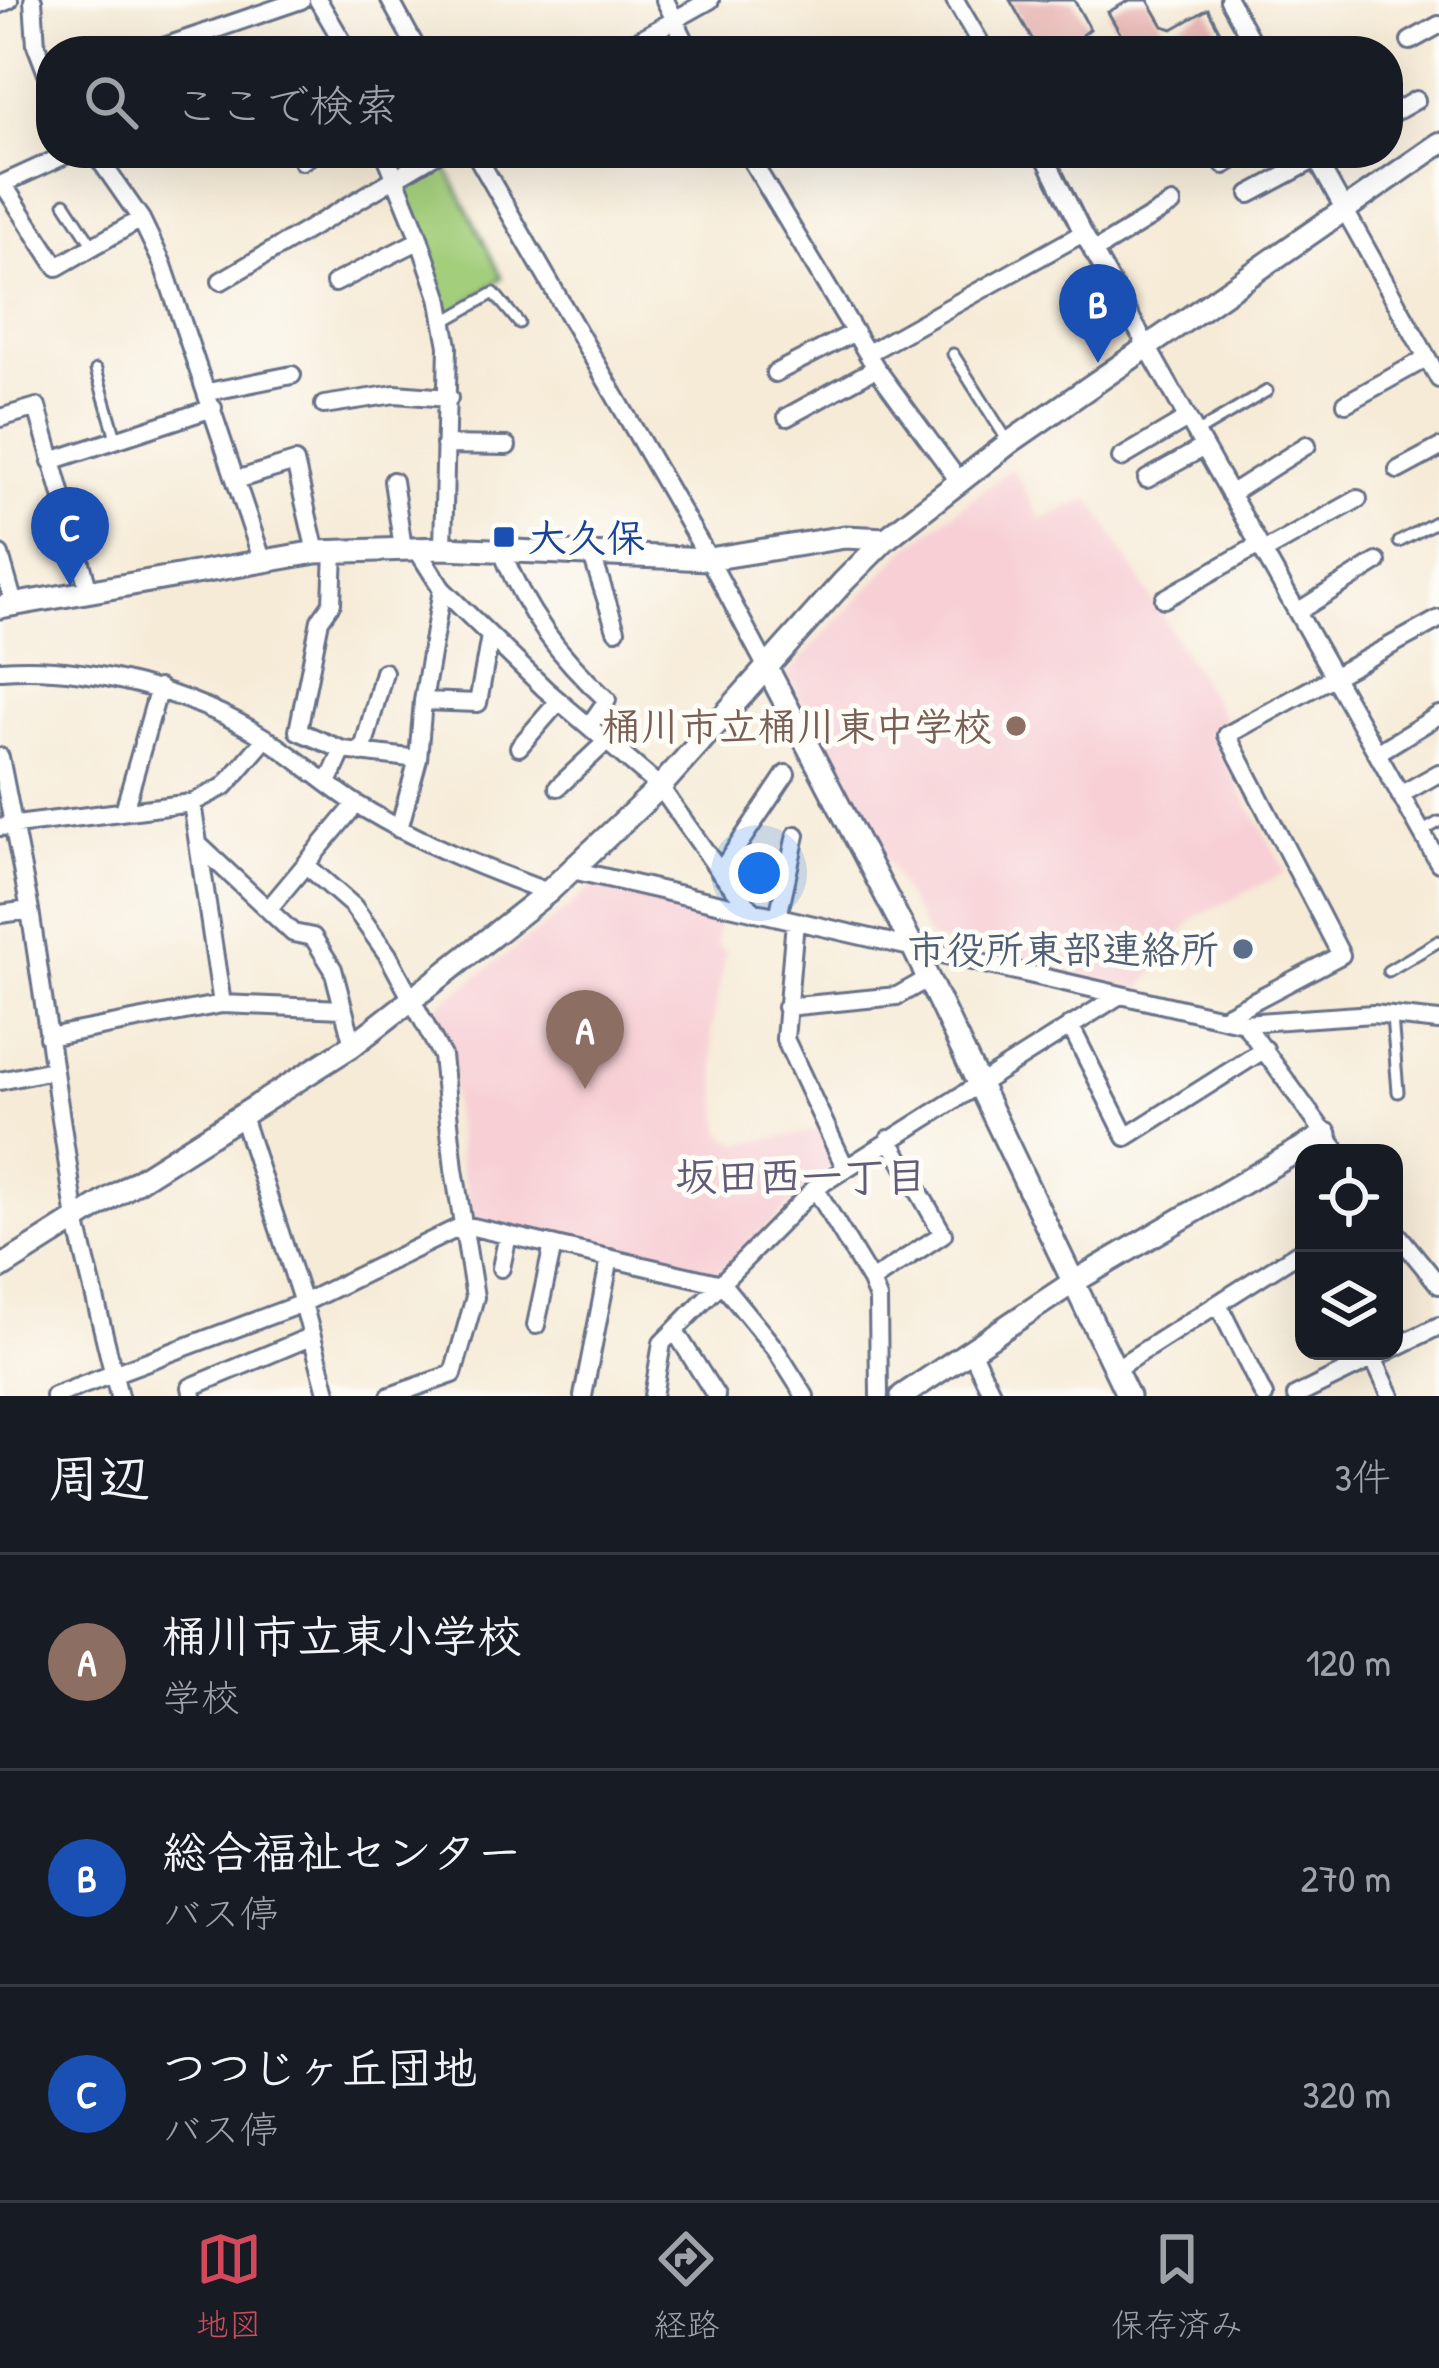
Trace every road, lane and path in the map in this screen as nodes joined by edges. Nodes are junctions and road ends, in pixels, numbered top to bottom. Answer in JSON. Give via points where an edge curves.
{"nodes":[{"id":1,"x":9,"y":0,"type":"edge"},
{"id":2,"x":33,"y":0,"type":"edge"},
{"id":3,"x":301,"y":0,"type":"edge"},
{"id":4,"x":318,"y":0,"type":"edge"},
{"id":5,"x":390,"y":0,"type":"edge"},
{"id":6,"x":665,"y":0,"type":"edge"},
{"id":7,"x":710,"y":0,"type":"edge"},
{"id":8,"x":955,"y":0,"type":"edge"},
{"id":9,"x":1229,"y":0,"type":"edge"},
{"id":10,"x":0,"y":4,"type":"edge"},
{"id":11,"x":675,"y":20,"type":"junction"},
{"id":12,"x":1439,"y":25,"type":"edge"},
{"id":13,"x":195,"y":36,"type":"edge"},
{"id":14,"x":339,"y":36,"type":"edge"},
{"id":15,"x":410,"y":36,"type":"edge"},
{"id":16,"x":646,"y":36,"type":"edge"},
{"id":17,"x":683,"y":36,"type":"edge"},
{"id":18,"x":975,"y":36,"type":"edge"},
{"id":19,"x":1249,"y":36,"type":"edge"},
{"id":20,"x":1409,"y":41,"type":"dead end"},
{"id":21,"x":36,"y":45,"type":"edge"},
{"id":22,"x":1416,"y":100,"type":"dead end"},
{"id":23,"x":1403,"y":107,"type":"edge"},
{"id":24,"x":1439,"y":144,"type":"edge"},
{"id":25,"x":36,"y":167,"type":"edge"},
{"id":26,"x":105,"y":168,"type":"edge"},
{"id":27,"x":391,"y":168,"type":"edge"},
{"id":28,"x":409,"y":168,"type":"edge"},
{"id":29,"x":484,"y":168,"type":"edge"},
{"id":30,"x":756,"y":168,"type":"edge"},
{"id":31,"x":1050,"y":168,"type":"edge"},
{"id":32,"x":1293,"y":168,"type":"edge"},
{"id":33,"x":1322,"y":168,"type":"edge"},
{"id":34,"x":394,"y":176,"type":"junction"},
{"id":35,"x":1,"y":182,"type":"edge"},
{"id":36,"x":1250,"y":194,"type":"dead end"},
{"id":37,"x":65,"y":203,"type":"dead end"},
{"id":38,"x":1172,"y":204,"type":"dead end"},
{"id":39,"x":1343,"y":209,"type":"junction"},
{"id":40,"x":141,"y":219,"type":"junction"},
{"id":41,"x":1083,"y":233,"type":"junction"},
{"id":42,"x":420,"y":240,"type":"junction"},
{"id":43,"x":93,"y":246,"type":"junction"},
{"id":44,"x":1094,"y":252,"type":"junction"},
{"id":45,"x":221,"y":281,"type":"dead end"},
{"id":46,"x":335,"y":283,"type":"dead end"},
{"id":47,"x":443,"y":322,"type":"junction"},
{"id":48,"x":519,"y":323,"type":"dead end"},
{"id":49,"x":856,"y":332,"type":"junction"},
{"id":50,"x":1147,"y":346,"type":"junction"},
{"id":51,"x":953,"y":354,"type":"dead end"},
{"id":52,"x":872,"y":361,"type":"junction"},
{"id":53,"x":96,"y":370,"type":"dead end"},
{"id":54,"x":1435,"y":370,"type":"edge"},
{"id":55,"x":775,"y":373,"type":"dead end"},
{"id":56,"x":292,"y":374,"type":"dead end"},
{"id":57,"x":1268,"y":391,"type":"dead end"},
{"id":58,"x":449,"y":398,"type":"junction"},
{"id":59,"x":210,"y":400,"type":"junction"},
{"id":60,"x":1346,"y":403,"type":"dead end"},
{"id":61,"x":324,"y":405,"type":"dead end"},
{"id":62,"x":787,"y":417,"type":"dead end"},
{"id":63,"x":0,"y":418,"type":"edge"},
{"id":64,"x":1196,"y":433,"type":"junction"},
{"id":65,"x":117,"y":441,"type":"junction"},
{"id":66,"x":1010,"y":443,"type":"junction"},
{"id":67,"x":445,"y":445,"type":"junction"},
{"id":68,"x":1307,"y":445,"type":"dead end"},
{"id":69,"x":507,"y":446,"type":"dead end"},
{"id":70,"x":1439,"y":448,"type":"edge"},
{"id":71,"x":1121,"y":458,"type":"dead end"},
{"id":72,"x":51,"y":460,"type":"junction"},
{"id":73,"x":1398,"y":470,"type":"dead end"},
{"id":74,"x":1147,"y":479,"type":"dead end"},
{"id":75,"x":236,"y":480,"type":"junction"},
{"id":76,"x":959,"y":481,"type":"junction"},
{"id":77,"x":393,"y":482,"type":"dead end"},
{"id":78,"x":1230,"y":494,"type":"junction"},
{"id":79,"x":1358,"y":499,"type":"dead end"},
{"id":80,"x":1439,"y":520,"type":"edge"},
{"id":81,"x":886,"y":539,"type":"junction"},
{"id":82,"x":1400,"y":542,"type":"dead end"},
{"id":83,"x":410,"y":548,"type":"junction"},
{"id":84,"x":443,"y":548,"type":"junction"},
{"id":85,"x":1261,"y":548,"type":"junction"},
{"id":86,"x":501,"y":550,"type":"junction"},
{"id":87,"x":325,"y":551,"type":"junction"},
{"id":88,"x":591,"y":552,"type":"junction"},
{"id":89,"x":0,"y":555,"type":"edge"},
{"id":90,"x":709,"y":559,"type":"junction"},
{"id":91,"x":262,"y":560,"type":"junction"},
{"id":92,"x":1377,"y":562,"type":"dead end"},
{"id":93,"x":442,"y":589,"type":"junction"},
{"id":94,"x":89,"y":591,"type":"junction"},
{"id":95,"x":1164,"y":599,"type":"dead end"},
{"id":96,"x":7,"y":606,"type":"edge"},
{"id":97,"x":1297,"y":612,"type":"junction"},
{"id":98,"x":1439,"y":619,"type":"edge"},
{"id":99,"x":616,"y":630,"type":"dead end"},
{"id":100,"x":490,"y":636,"type":"junction"},
{"id":101,"x":0,"y":670,"type":"edge"},
{"id":102,"x":768,"y":670,"type":"junction"},
{"id":103,"x":384,"y":671,"type":"dead end"},
{"id":104,"x":1334,"y":677,"type":"junction"},
{"id":105,"x":159,"y":688,"type":"junction"},
{"id":106,"x":423,"y":701,"type":"junction"},
{"id":107,"x":559,"y":701,"type":"junction"},
{"id":108,"x":1439,"y":715,"type":"edge"},
{"id":109,"x":589,"y":726,"type":"junction"},
{"id":110,"x":266,"y":738,"type":"junction"},
{"id":111,"x":607,"y":741,"type":"junction"},
{"id":112,"x":519,"y":747,"type":"dead end"},
{"id":113,"x":343,"y":749,"type":"junction"},
{"id":114,"x":362,"y":753,"type":"junction"},
{"id":115,"x":1377,"y":753,"type":"junction"},
{"id":116,"x":0,"y":757,"type":"edge"},
{"id":117,"x":418,"y":759,"type":"junction"},
{"id":118,"x":1439,"y":773,"type":"edge"},
{"id":119,"x":785,"y":774,"type":"dead end"},
{"id":120,"x":328,"y":783,"type":"junction"},
{"id":121,"x":558,"y":787,"type":"dead end"},
{"id":122,"x":660,"y":787,"type":"junction"},
{"id":123,"x":1400,"y":795,"type":"junction"},
{"id":124,"x":192,"y":803,"type":"junction"},
{"id":125,"x":356,"y":804,"type":"junction"},
{"id":126,"x":124,"y":811,"type":"junction"},
{"id":127,"x":1439,"y":822,"type":"edge"},
{"id":128,"x":8,"y":826,"type":"edge"},
{"id":129,"x":399,"y":829,"type":"junction"},
{"id":130,"x":1421,"y":832,"type":"junction"},
{"id":131,"x":796,"y":835,"type":"dead end"},
{"id":132,"x":198,"y":844,"type":"junction"},
{"id":133,"x":1439,"y":863,"type":"edge"},
{"id":134,"x":307,"y":865,"type":"junction"},
{"id":135,"x":572,"y":870,"type":"junction"},
{"id":136,"x":720,"y":872,"type":"junction"},
{"id":137,"x":548,"y":892,"type":"junction"},
{"id":138,"x":270,"y":907,"type":"junction"},
{"id":139,"x":30,"y":910,"type":"junction"},
{"id":140,"x":754,"y":912,"type":"junction"},
{"id":141,"x":0,"y":914,"type":"edge"},
{"id":142,"x":786,"y":919,"type":"junction"},
{"id":143,"x":1439,"y":941,"type":"edge"},
{"id":144,"x":914,"y":949,"type":"junction"},
{"id":145,"x":1388,"y":970,"type":"dead end"},
{"id":146,"x":929,"y":978,"type":"junction"},
{"id":147,"x":1120,"y":995,"type":"junction"},
{"id":148,"x":411,"y":1000,"type":"junction"},
{"id":149,"x":222,"y":1004,"type":"junction"},
{"id":150,"x":786,"y":1007,"type":"junction"},
{"id":151,"x":343,"y":1009,"type":"junction"},
{"id":152,"x":1223,"y":1017,"type":"junction"},
{"id":153,"x":1392,"y":1017,"type":"junction"},
{"id":154,"x":1439,"y":1022,"type":"edge"},
{"id":155,"x":1244,"y":1023,"type":"junction"},
{"id":156,"x":1070,"y":1025,"type":"junction"},
{"id":157,"x":48,"y":1036,"type":"junction"},
{"id":158,"x":353,"y":1046,"type":"junction"},
{"id":159,"x":1264,"y":1049,"type":"junction"},
{"id":160,"x":52,"y":1070,"type":"junction"},
{"id":161,"x":0,"y":1081,"type":"edge"},
{"id":162,"x":980,"y":1082,"type":"junction"},
{"id":163,"x":1399,"y":1093,"type":"dead end"},
{"id":164,"x":242,"y":1116,"type":"junction"},
{"id":165,"x":889,"y":1139,"type":"junction"},
{"id":166,"x":1332,"y":1143,"type":"edge"},
{"id":167,"x":844,"y":1167,"type":"junction"},
{"id":168,"x":815,"y":1188,"type":"junction"},
{"id":169,"x":76,"y":1220,"type":"junction"},
{"id":170,"x":464,"y":1225,"type":"junction"},
{"id":171,"x":508,"y":1235,"type":"junction"},
{"id":172,"x":1403,"y":1241,"type":"edge"},
{"id":173,"x":553,"y":1245,"type":"junction"},
{"id":174,"x":1299,"y":1252,"type":"edge"},
{"id":175,"x":610,"y":1258,"type":"junction"},
{"id":176,"x":0,"y":1268,"type":"edge"},
{"id":177,"x":501,"y":1268,"type":"dead end"},
{"id":178,"x":871,"y":1281,"type":"junction"},
{"id":179,"x":1072,"y":1283,"type":"junction"},
{"id":180,"x":722,"y":1284,"type":"junction"},
{"id":181,"x":1439,"y":1285,"type":"edge"},
{"id":182,"x":303,"y":1303,"type":"junction"},
{"id":183,"x":1218,"y":1304,"type":"junction"},
{"id":184,"x":536,"y":1325,"type":"dead end"},
{"id":185,"x":1439,"y":1326,"type":"edge"},
{"id":186,"x":675,"y":1331,"type":"junction"},
{"id":187,"x":310,"y":1337,"type":"junction"},
{"id":188,"x":1403,"y":1343,"type":"edge"},
{"id":189,"x":970,"y":1350,"type":"junction"},
{"id":190,"x":1372,"y":1360,"type":"edge"},
{"id":191,"x":1386,"y":1360,"type":"edge"},
{"id":192,"x":1114,"y":1369,"type":"junction"},
{"id":193,"x":112,"y":1374,"type":"junction"},
{"id":194,"x":453,"y":1374,"type":"junction"},
{"id":195,"x":1325,"y":1390,"type":"edge"},
{"id":196,"x":54,"y":1396,"type":"edge"},
{"id":197,"x":119,"y":1396,"type":"edge"},
{"id":198,"x":193,"y":1396,"type":"edge"},
{"id":199,"x":328,"y":1396,"type":"edge"},
{"id":200,"x":390,"y":1396,"type":"edge"},
{"id":201,"x":453,"y":1396,"type":"edge"},
{"id":202,"x":583,"y":1396,"type":"edge"},
{"id":203,"x":653,"y":1396,"type":"edge"},
{"id":204,"x":716,"y":1396,"type":"edge"},
{"id":205,"x":805,"y":1396,"type":"edge"},
{"id":206,"x":879,"y":1396,"type":"edge"},
{"id":207,"x":902,"y":1396,"type":"edge"},
{"id":208,"x":993,"y":1396,"type":"edge"},
{"id":209,"x":1128,"y":1396,"type":"edge"},
{"id":210,"x":1264,"y":1396,"type":"edge"},
{"id":211,"x":1296,"y":1396,"type":"edge"},
{"id":212,"x":1391,"y":1396,"type":"edge"}],
"edges":[{"from":1,"to":10,"type":"street"},
{"from":2,"to":21,"type":"street"},
{"from":3,"to":13,"type":"street"},
{"from":4,"to":14,"type":"street"},
{"from":5,"to":15,"type":"street"},
{"from":6,"to":11,"type":"street"},
{"from":7,"to":11,"type":"street"},
{"from":8,"to":18,"type":"street"},
{"from":9,"to":19,"type":"street"},
{"from":11,"to":16,"type":"street"},
{"from":11,"to":17,"type":"street"},
{"from":12,"to":20,"type":"street"},
{"from":22,"to":23,"type":"street"},
{"from":24,"to":39,"type":"street"},
{"from":25,"to":35,"type":"street"},
{"from":26,"to":40,"type":"street"},
{"from":27,"to":34,"type":"street"},
{"from":28,"to":34,"type":"street"},
{"from":29,"to":90,"type":"street"},
{"from":30,"to":49,"type":"street"},
{"from":31,"to":41,"type":"street"},
{"from":32,"to":36,"type":"street"},
{"from":33,"to":39,"type":"street"},
{"from":34,"to":42,"type":"street"},
{"from":34,"to":45,"type":"street"},
{"from":35,"to":43,"type":"street","via":[[57,268]]},
{"from":37,"to":43,"type":"lane"},
{"from":38,"to":44,"type":"street"},
{"from":39,"to":50,"type":"street"},
{"from":39,"to":54,"type":"street"},
{"from":40,"to":43,"type":"street"},
{"from":40,"to":59,"type":"street"},
{"from":41,"to":44,"type":"street"},
{"from":41,"to":52,"type":"street"},
{"from":42,"to":46,"type":"street"},
{"from":42,"to":47,"type":"street"},
{"from":44,"to":50,"type":"street"},
{"from":47,"to":48,"type":"lane","via":[[494,293]]},
{"from":47,"to":58,"type":"street"},
{"from":49,"to":52,"type":"street"},
{"from":49,"to":55,"type":"street"},
{"from":50,"to":64,"type":"street"},
{"from":50,"to":66,"type":"street"},
{"from":51,"to":66,"type":"lane"},
{"from":52,"to":62,"type":"street"},
{"from":52,"to":76,"type":"street"},
{"from":53,"to":65,"type":"lane"},
{"from":54,"to":60,"type":"street"},
{"from":56,"to":59,"type":"street"},
{"from":57,"to":64,"type":"lane"},
{"from":58,"to":61,"type":"street","via":[[395,394]]},
{"from":58,"to":67,"type":"street"},
{"from":59,"to":65,"type":"street"},
{"from":59,"to":75,"type":"street"},
{"from":63,"to":72,"type":"street","via":[[37,407]]},
{"from":64,"to":71,"type":"street"},
{"from":64,"to":74,"type":"street"},
{"from":64,"to":78,"type":"street"},
{"from":65,"to":72,"type":"street"},
{"from":66,"to":76,"type":"street"},
{"from":67,"to":69,"type":"street"},
{"from":67,"to":84,"type":"street"},
{"from":68,"to":78,"type":"street"},
{"from":70,"to":73,"type":"street"},
{"from":72,"to":94,"type":"street"},
{"from":75,"to":87,"type":"street","via":[[295,462]]},
{"from":75,"to":91,"type":"street"},
{"from":76,"to":81,"type":"street"},
{"from":77,"to":83,"type":"street"},
{"from":78,"to":85,"type":"street"},
{"from":79,"to":85,"type":"street"},
{"from":80,"to":82,"type":"lane"},
{"from":81,"to":90,"type":"street","via":[[845,537]]},
{"from":81,"to":102,"type":"street"},
{"from":83,"to":84,"type":"street"},
{"from":83,"to":87,"type":"street"},
{"from":83,"to":93,"type":"street"},
{"from":84,"to":86,"type":"street"},
{"from":85,"to":95,"type":"street"},
{"from":85,"to":97,"type":"street"},
{"from":86,"to":88,"type":"street"},
{"from":86,"to":109,"type":"street","via":[[547,638],[607,700]]},
{"from":87,"to":91,"type":"street"},
{"from":87,"to":113,"type":"street","via":[[332,603],[320,620],[298,730]]},
{"from":88,"to":90,"type":"street"},
{"from":88,"to":99,"type":"street"},
{"from":89,"to":96,"type":"street"},
{"from":90,"to":102,"type":"street"},
{"from":91,"to":94,"type":"street"},
{"from":92,"to":97,"type":"street"},
{"from":93,"to":100,"type":"street"},
{"from":93,"to":106,"type":"street"},
{"from":94,"to":96,"type":"street"},
{"from":97,"to":104,"type":"street"},
{"from":98,"to":104,"type":"street"},
{"from":100,"to":106,"type":"street","via":[[478,704]]},
{"from":100,"to":107,"type":"street"},
{"from":101,"to":105,"type":"street","via":[[28,667]]},
{"from":102,"to":122,"type":"street"},
{"from":102,"to":144,"type":"street"},
{"from":103,"to":114,"type":"street"},
{"from":104,"to":115,"type":"street"},
{"from":104,"to":152,"type":"street","via":[[1227,735],[1341,955]]},
{"from":105,"to":110,"type":"street"},
{"from":105,"to":126,"type":"street"},
{"from":106,"to":117,"type":"street"},
{"from":107,"to":109,"type":"street"},
{"from":107,"to":112,"type":"street"},
{"from":108,"to":115,"type":"street"},
{"from":109,"to":111,"type":"street"},
{"from":110,"to":120,"type":"street"},
{"from":110,"to":124,"type":"street","via":[[225,786]]},
{"from":111,"to":121,"type":"street"},
{"from":111,"to":122,"type":"street"},
{"from":113,"to":114,"type":"street"},
{"from":113,"to":120,"type":"street"},
{"from":114,"to":117,"type":"street"},
{"from":115,"to":123,"type":"street"},
{"from":116,"to":128,"type":"street"},
{"from":117,"to":129,"type":"street"},
{"from":118,"to":123,"type":"street"},
{"from":119,"to":136,"type":"street"},
{"from":120,"to":125,"type":"street"},
{"from":122,"to":135,"type":"street"},
{"from":122,"to":136,"type":"street"},
{"from":123,"to":130,"type":"street"},
{"from":124,"to":126,"type":"street"},
{"from":124,"to":132,"type":"street"},
{"from":125,"to":129,"type":"street"},
{"from":125,"to":134,"type":"street"},
{"from":126,"to":128,"type":"street"},
{"from":127,"to":130,"type":"lane"},
{"from":128,"to":139,"type":"street"},
{"from":129,"to":137,"type":"street"},
{"from":130,"to":133,"type":"street"},
{"from":131,"to":142,"type":"street"},
{"from":132,"to":138,"type":"street"},
{"from":132,"to":149,"type":"street"},
{"from":134,"to":138,"type":"street"},
{"from":134,"to":148,"type":"street","via":[[352,906]]},
{"from":135,"to":137,"type":"street"},
{"from":135,"to":140,"type":"street"},
{"from":136,"to":140,"type":"street"},
{"from":137,"to":148,"type":"street"},
{"from":138,"to":151,"type":"street","via":[[293,933],[313,937],[333,969]]},
{"from":139,"to":141,"type":"street"},
{"from":139,"to":157,"type":"street"},
{"from":140,"to":142,"type":"street"},
{"from":142,"to":144,"type":"street"},
{"from":142,"to":150,"type":"street"},
{"from":143,"to":145,"type":"lane"},
{"from":144,"to":146,"type":"street"},
{"from":144,"to":147,"type":"street"},
{"from":146,"to":150,"type":"street","via":[[897,996]]},
{"from":146,"to":162,"type":"street"},
{"from":147,"to":152,"type":"street"},
{"from":147,"to":156,"type":"street"},
{"from":148,"to":158,"type":"street"},
{"from":148,"to":170,"type":"street","via":[[442,1056]]},
{"from":149,"to":151,"type":"street"},
{"from":149,"to":157,"type":"street"},
{"from":150,"to":167,"type":"street","via":[[785,1040]]},
{"from":151,"to":158,"type":"street"},
{"from":152,"to":155,"type":"street"},
{"from":153,"to":154,"type":"street"},
{"from":153,"to":155,"type":"street"},
{"from":153,"to":163,"type":"lane"},
{"from":155,"to":159,"type":"street"},
{"from":156,"to":159,"type":"street","via":[[1126,1137]]},
{"from":156,"to":162,"type":"street"},
{"from":157,"to":160,"type":"street"},
{"from":158,"to":164,"type":"street"},
{"from":159,"to":166,"type":"street"},
{"from":160,"to":161,"type":"street"},
{"from":160,"to":169,"type":"street"},
{"from":162,"to":165,"type":"street"},
{"from":162,"to":179,"type":"street"},
{"from":164,"to":169,"type":"street"},
{"from":164,"to":182,"type":"street"},
{"from":165,"to":167,"type":"street"},
{"from":165,"to":178,"type":"street","via":[[943,1234]]},
{"from":166,"to":179,"type":"street"},
{"from":167,"to":168,"type":"street"},
{"from":168,"to":178,"type":"street"},
{"from":168,"to":180,"type":"street"},
{"from":169,"to":176,"type":"street"},
{"from":169,"to":193,"type":"street"},
{"from":170,"to":171,"type":"street"},
{"from":170,"to":182,"type":"street"},
{"from":170,"to":194,"type":"street","via":[[475,1298]]},
{"from":171,"to":173,"type":"street"},
{"from":171,"to":177,"type":"street"},
{"from":172,"to":181,"type":"street"},
{"from":173,"to":175,"type":"street"},
{"from":173,"to":184,"type":"street"},
{"from":174,"to":183,"type":"street"},
{"from":175,"to":180,"type":"street"},
{"from":175,"to":202,"type":"street"},
{"from":178,"to":206,"type":"street"},
{"from":179,"to":189,"type":"street"},
{"from":179,"to":192,"type":"street"},
{"from":180,"to":186,"type":"street"},
{"from":180,"to":205,"type":"street"},
{"from":182,"to":187,"type":"street"},
{"from":182,"to":193,"type":"street"},
{"from":183,"to":192,"type":"street"},
{"from":183,"to":210,"type":"street"},
{"from":185,"to":188,"type":"street"},
{"from":186,"to":203,"type":"street","via":[[662,1343]]},
{"from":186,"to":204,"type":"street"},
{"from":187,"to":198,"type":"street","via":[[191,1388]]},
{"from":187,"to":199,"type":"street"},
{"from":189,"to":207,"type":"street"},
{"from":189,"to":208,"type":"street"},
{"from":190,"to":195,"type":"street"},
{"from":191,"to":212,"type":"street"},
{"from":192,"to":209,"type":"street"},
{"from":193,"to":196,"type":"street"},
{"from":193,"to":197,"type":"street"},
{"from":194,"to":200,"type":"street"},
{"from":194,"to":201,"type":"street"},
{"from":195,"to":211,"type":"street"}]}
